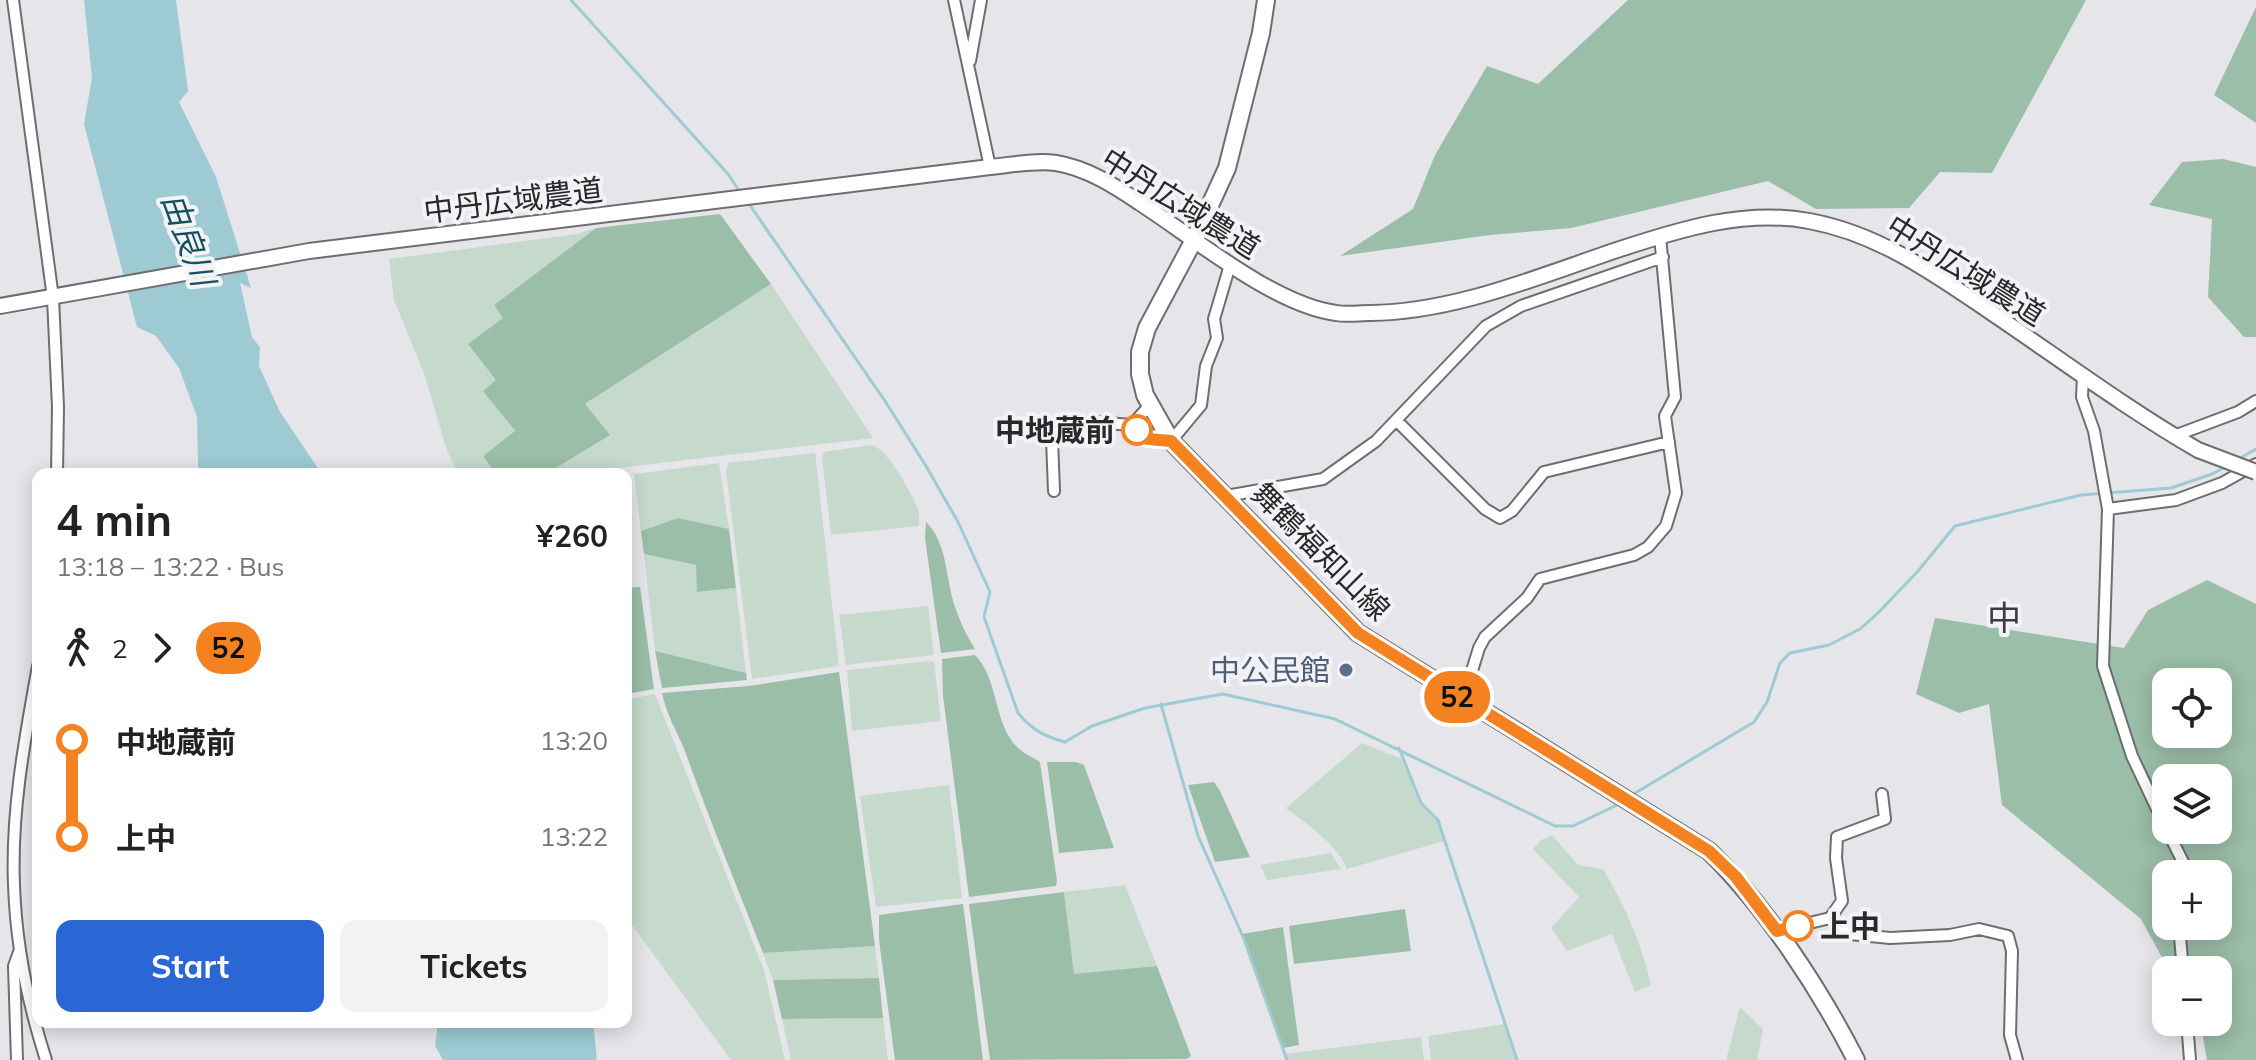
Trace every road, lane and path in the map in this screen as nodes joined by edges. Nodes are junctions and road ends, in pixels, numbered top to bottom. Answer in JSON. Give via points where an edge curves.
{"nodes":[{"id":1,"x":13,"y":0,"type":"edge"},
{"id":2,"x":954,"y":0,"type":"edge"},
{"id":3,"x":981,"y":0,"type":"edge"},
{"id":4,"x":1266,"y":0,"type":"edge"},
{"id":5,"x":969,"y":70,"type":"junction"},
{"id":6,"x":985,"y":168,"type":"junction"},
{"id":7,"x":1660,"y":236,"type":"junction"},
{"id":8,"x":1195,"y":238,"type":"junction"},
{"id":9,"x":1663,"y":257,"type":"junction"},
{"id":10,"x":1230,"y":265,"type":"junction"},
{"id":11,"x":53,"y":298,"type":"junction"},
{"id":12,"x":0,"y":306,"type":"edge"},
{"id":13,"x":2083,"y":376,"type":"junction"},
{"id":14,"x":2256,"y":401,"type":"edge"},
{"id":15,"x":1149,"y":406,"type":"junction"},
{"id":16,"x":1397,"y":421,"type":"junction"},
{"id":17,"x":1132,"y":425,"type":"junction"},
{"id":18,"x":2174,"y":436,"type":"junction"},
{"id":19,"x":1171,"y":441,"type":"junction"},
{"id":20,"x":1669,"y":442,"type":"junction"},
{"id":21,"x":2256,"y":464,"type":"edge"},
{"id":22,"x":57,"y":468,"type":"edge"},
{"id":23,"x":2256,"y":472,"type":"edge"},
{"id":24,"x":1054,"y":491,"type":"dead end"},
{"id":25,"x":1226,"y":496,"type":"junction"},
{"id":26,"x":2108,"y":509,"type":"junction"},
{"id":27,"x":1454,"y":695,"type":"junction"},
{"id":28,"x":32,"y":704,"type":"edge"},
{"id":29,"x":1882,"y":794,"type":"dead end"},
{"id":30,"x":2152,"y":799,"type":"edge"},
{"id":31,"x":1830,"y":918,"type":"junction"},
{"id":32,"x":1777,"y":931,"type":"junction"},
{"id":33,"x":19,"y":950,"type":"junction"},
{"id":34,"x":32,"y":1003,"type":"edge"},
{"id":35,"x":38,"y":1028,"type":"edge"},
{"id":36,"x":2188,"y":1036,"type":"edge"},
{"id":37,"x":17,"y":1060,"type":"edge"},
{"id":38,"x":46,"y":1060,"type":"edge"},
{"id":39,"x":1856,"y":1060,"type":"edge"},
{"id":40,"x":2017,"y":1060,"type":"edge"},
{"id":41,"x":2190,"y":1060,"type":"edge"}],
"edges":[{"from":1,"to":11,"type":"street"},
{"from":2,"to":5,"type":"street"},
{"from":3,"to":5,"type":"street"},
{"from":4,"to":8,"type":"main road","name":"舞鶴福知山線","via":[[1227,168]]},
{"from":5,"to":6,"type":"street"},
{"from":6,"to":8,"type":"street","name":"中丹広域農道","via":[[1056,163],[1083,171]]},
{"from":6,"to":11,"type":"street","name":"中丹広域農道","via":[[309,251]]},
{"from":7,"to":9,"type":"street"},
{"from":7,"to":10,"type":"street","name":"中丹広域農道","via":[[1460,301],[1393,313],[1336,313],[1298,301]]},
{"from":7,"to":13,"type":"street","name":"中丹広域農道","via":[[1720,221],[1778,218],[1838,228],[1902,255]]},
{"from":8,"to":10,"type":"street","name":"中丹広域農道"},
{"from":8,"to":15,"type":"main road","name":"舞鶴福知山線","via":[[1147,328],[1140,352]]},
{"from":9,"to":16,"type":"street","via":[[1521,306],[1486,326]]},
{"from":9,"to":20,"type":"street","via":[[1675,397],[1665,416]]},
{"from":10,"to":19,"type":"street","via":[[1214,319],[1217,338],[1206,366],[1201,405]]},
{"from":11,"to":12,"type":"street","name":"中丹広域農道"},
{"from":11,"to":22,"type":"street"},
{"from":13,"to":18,"type":"street","name":"中丹広域農道"},
{"from":13,"to":26,"type":"street","via":[[2082,397],[2094,431]]},
{"from":14,"to":18,"type":"street"},
{"from":15,"to":17,"type":"street"},
{"from":15,"to":19,"type":"main road","name":"舞鶴福知山線"},
{"from":16,"to":20,"type":"street","via":[[1500,518],[1544,472]]},
{"from":16,"to":25,"type":"street","via":[[1323,479]]},
{"from":17,"to":19,"type":"street","via":[[1148,439]]},
{"from":17,"to":24,"type":"street","via":[[1081,421],[1060,427],[1052,439]]},
{"from":18,"to":23,"type":"street","name":"中丹広域農道","bridge":true},
{"from":19,"to":25,"type":"main road","name":"舞鶴福知山線"},
{"from":20,"to":27,"type":"street","via":[[1676,493],[1666,526],[1634,555],[1540,579],[1485,637],[1471,674]]},
{"from":21,"to":26,"type":"street","via":[[2176,500]]},
{"from":25,"to":27,"type":"main road","name":"舞鶴福知山線","via":[[1358,633]]},
{"from":26,"to":30,"type":"street","via":[[2103,666]]},
{"from":27,"to":32,"type":"main road","name":"舞鶴福知山線","via":[[1709,851]]},
{"from":28,"to":33,"type":"street","via":[[16,807]]},
{"from":29,"to":31,"type":"street","via":[[1885,819],[1837,837],[1842,901]]},
{"from":31,"to":32,"type":"street"},
{"from":31,"to":40,"type":"street","via":[[1850,934],[1950,935],[1979,929],[2008,936],[2010,1035]]},
{"from":32,"to":39,"type":"main road","name":"舞鶴福知山線"},
{"from":33,"to":34,"type":"street"},
{"from":33,"to":37,"type":"street","via":[[14,966]]},
{"from":35,"to":38,"type":"street"},
{"from":36,"to":41,"type":"street"}]}
